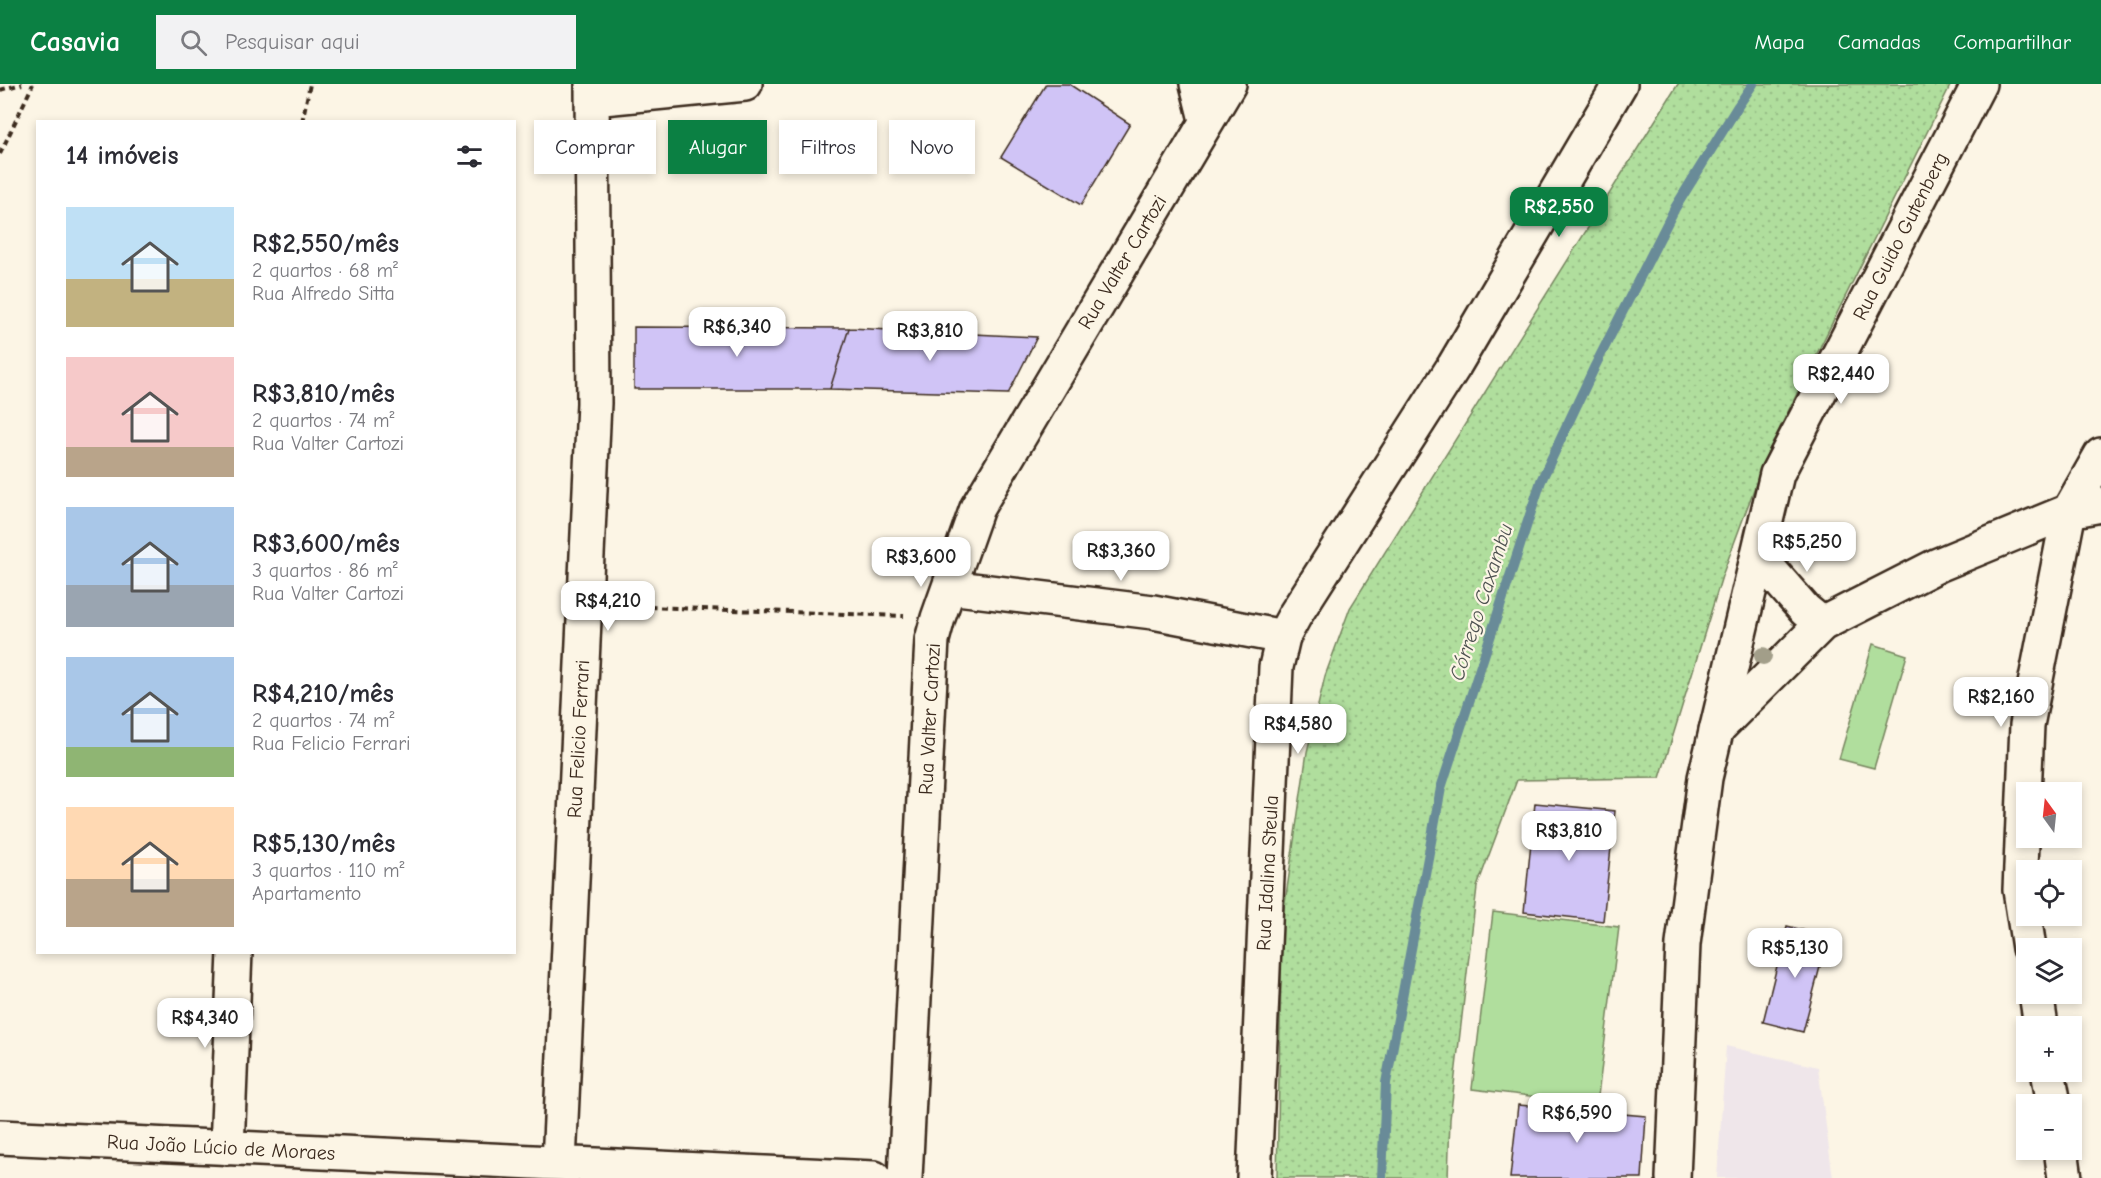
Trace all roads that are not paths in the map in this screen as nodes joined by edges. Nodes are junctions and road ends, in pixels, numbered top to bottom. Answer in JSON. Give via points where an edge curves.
{"nodes":[{"id":1,"x":745,"y":84,"type":"edge"},
{"id":2,"x":1197,"y":84,"type":"edge"},
{"id":3,"x":1228,"y":84,"type":"edge"},
{"id":4,"x":1620,"y":84,"type":"edge"},
{"id":5,"x":1978,"y":84,"type":"edge"},
{"id":6,"x":592,"y":92,"type":"edge"},
{"id":7,"x":1206,"y":120,"type":"junction"},
{"id":8,"x":2101,"y":455,"type":"edge"},
{"id":9,"x":2101,"y":505,"type":"edge"},
{"id":10,"x":2069,"y":511,"type":"junction"},
{"id":11,"x":1758,"y":555,"type":"junction"},
{"id":12,"x":949,"y":587,"type":"junction"},
{"id":13,"x":1822,"y":624,"type":"junction"},
{"id":14,"x":1283,"y":637,"type":"junction"},
{"id":15,"x":1716,"y":730,"type":"junction"},
{"id":16,"x":2027,"y":938,"type":"edge"},
{"id":17,"x":235,"y":954,"type":"edge"},
{"id":18,"x":0,"y":1137,"type":"edge"},
{"id":19,"x":227,"y":1148,"type":"junction"},
{"id":20,"x":2063,"y":1160,"type":"edge"},
{"id":21,"x":559,"y":1163,"type":"junction"},
{"id":22,"x":874,"y":1178,"type":"edge"},
{"id":23,"x":905,"y":1178,"type":"edge"},
{"id":24,"x":1254,"y":1178,"type":"edge"},
{"id":25,"x":1673,"y":1178,"type":"edge"},
{"id":26,"x":2065,"y":1178,"type":"edge"}],
"edges":[{"from":1,"to":6,"type":"street"},
{"from":2,"to":7,"type":"street"},
{"from":3,"to":7,"type":"street","name":"Rua Valter Cartozi"},
{"from":4,"to":14,"type":"street","name":"Rua Idalina Steula","via":[[1454,366]]},
{"from":5,"to":11,"type":"street","name":"Rua Guido Gutenberg","via":[[1777,474]]},
{"from":6,"to":21,"type":"street","name":"Rua Felicio Ferrari","via":[[594,404]]},
{"from":7,"to":12,"type":"street","name":"Rua Valter Cartozi","via":[[977,508]]},
{"from":8,"to":10,"type":"street"},
{"from":9,"to":10,"type":"street"},
{"from":10,"to":13,"type":"street","via":[[1938,565]]},
{"from":10,"to":16,"type":"street","via":[[2027,725],[2020,890]]},
{"from":11,"to":13,"type":"street"},
{"from":11,"to":15,"type":"street","name":"Rua Guido Gutenberg"},
{"from":12,"to":14,"type":"street","via":[[1153,612]]},
{"from":12,"to":23,"type":"street","name":"Rua Valter Cartozi","via":[[932,640]]},
{"from":13,"to":15,"type":"street"},
{"from":14,"to":24,"type":"street","name":"Rua Idalina Steula","via":[[1276,668]]},
{"from":15,"to":25,"type":"street","name":"Rua Guido Gutenberg","via":[[1705,778],[1683,944]]},
{"from":17,"to":19,"type":"street"},
{"from":18,"to":19,"type":"street","name":"Rua João Lúcio de Moraes"},
{"from":19,"to":21,"type":"street","name":"Rua João Lúcio de Moraes"},
{"from":20,"to":26,"type":"street"},
{"from":21,"to":22,"type":"street","name":"Rua João Lúcio de Moraes"}]}
